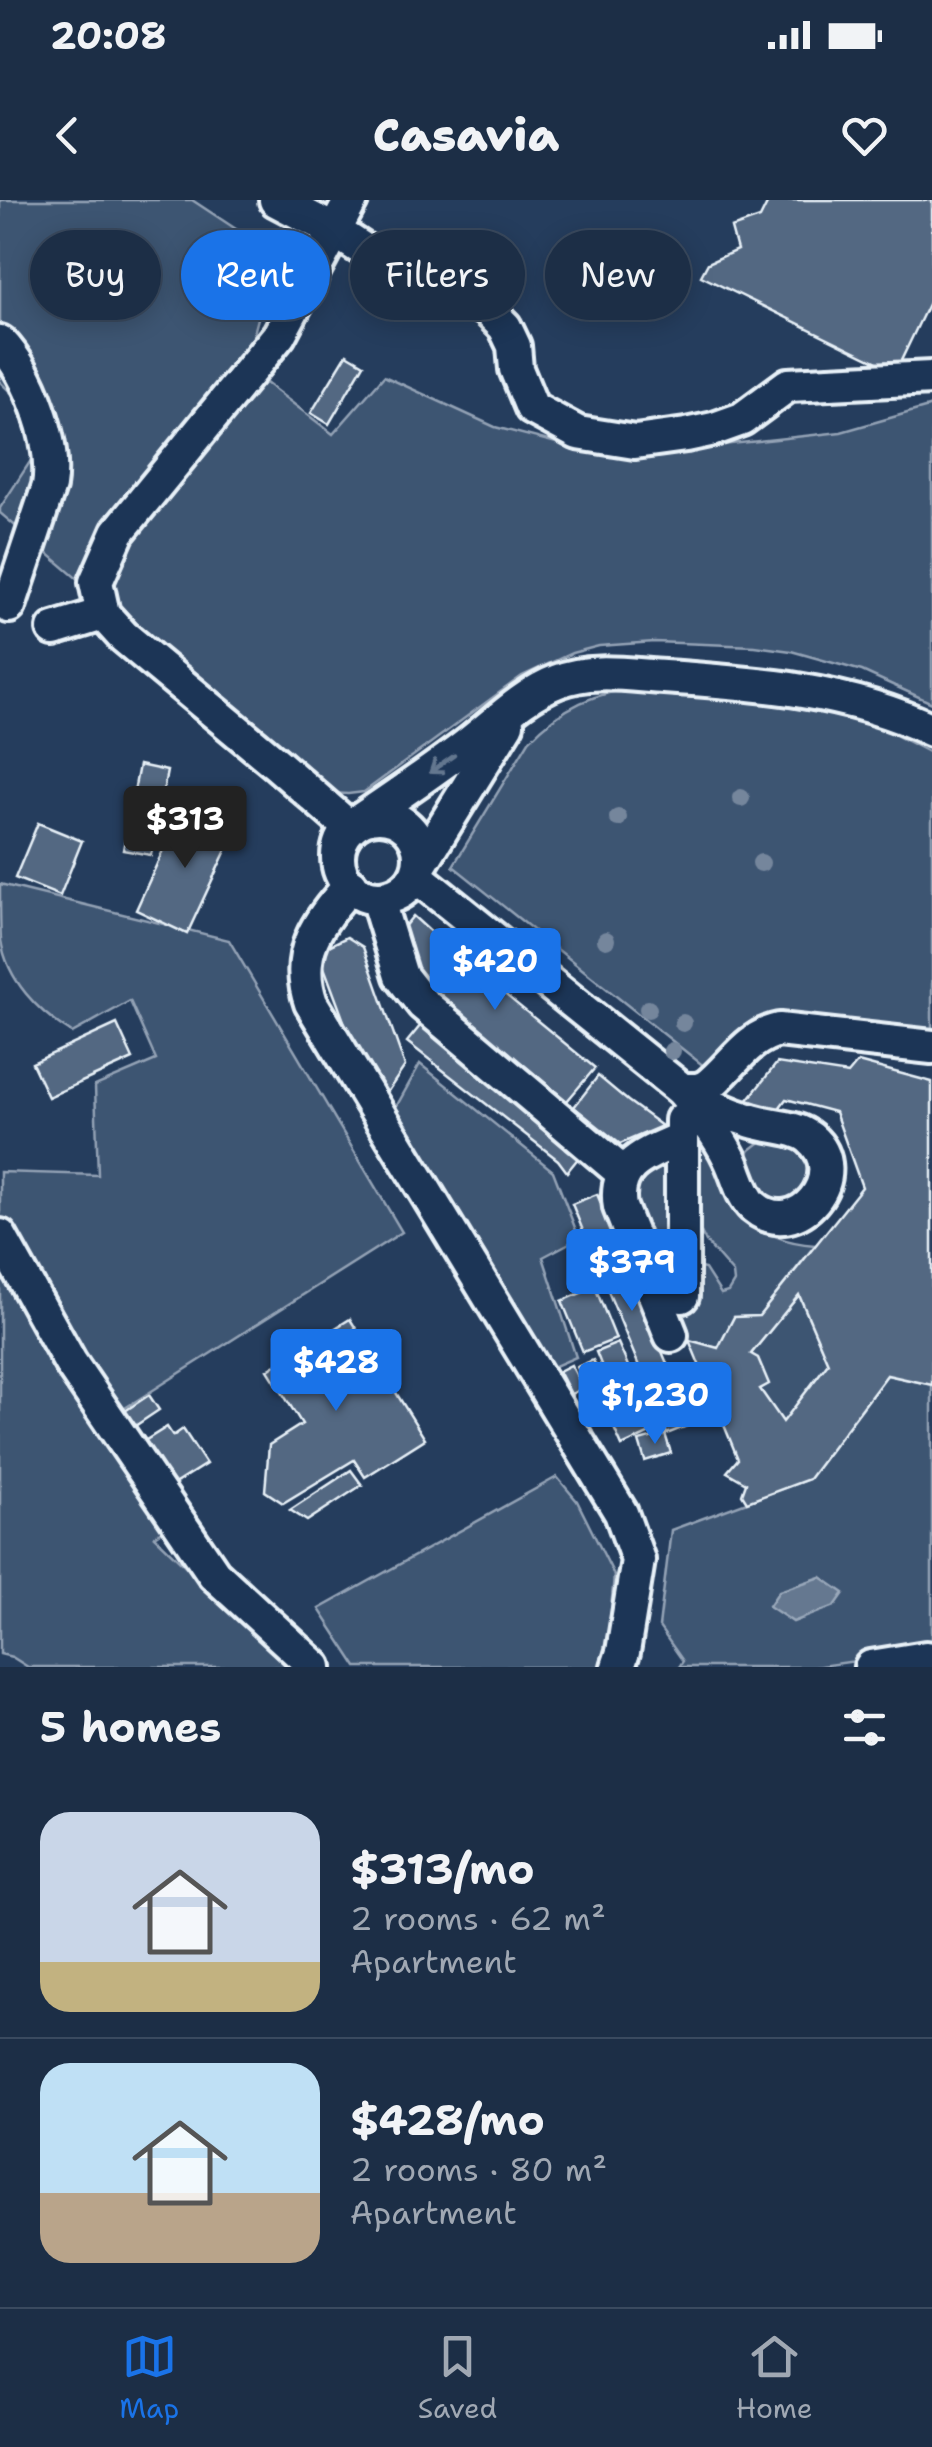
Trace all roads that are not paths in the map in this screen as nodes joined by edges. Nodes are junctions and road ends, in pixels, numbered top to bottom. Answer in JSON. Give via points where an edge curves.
{"nodes":[{"id":1,"x":276,"y":200,"type":"edge"},
{"id":2,"x":351,"y":200,"type":"edge"},
{"id":3,"x":335,"y":231,"type":"junction"},
{"id":4,"x":0,"y":342,"type":"edge"},
{"id":5,"x":932,"y":378,"type":"edge"},
{"id":6,"x":8,"y":606,"type":"dead end"},
{"id":7,"x":103,"y":614,"type":"junction"},
{"id":8,"x":54,"y":629,"type":"dead end"},
{"id":9,"x":519,"y":705,"type":"junction"},
{"id":10,"x":932,"y":730,"type":"edge"},
{"id":11,"x":354,"y":824,"type":"junction"},
{"id":12,"x":418,"y":870,"type":"junction"},
{"id":13,"x":364,"y":891,"type":"junction"},
{"id":14,"x":932,"y":1047,"type":"edge"},
{"id":15,"x":682,"y":1090,"type":"junction"},
{"id":16,"x":682,"y":1138,"type":"junction"},
{"id":17,"x":624,"y":1174,"type":"junction"},
{"id":18,"x":0,"y":1236,"type":"edge"},
{"id":19,"x":682,"y":1296,"type":"dead end"},
{"id":20,"x":671,"y":1335,"type":"dead end"},
{"id":21,"x":932,"y":1659,"type":"edge"},
{"id":22,"x":315,"y":1667,"type":"edge"},
{"id":23,"x":618,"y":1667,"type":"edge"},
{"id":24,"x":871,"y":1667,"type":"edge"}],
"edges":[{"from":1,"to":3,"type":"street"},
{"from":2,"to":3,"type":"street"},
{"from":3,"to":5,"type":"street","via":[[402,275],[487,310],[514,346],[532,408],[578,433],[652,440],[742,419],[788,385]]},
{"from":3,"to":7,"type":"street","via":[[279,335],[118,532],[96,582]]},
{"from":4,"to":6,"type":"street","via":[[36,404],[51,474]]},
{"from":7,"to":8,"type":"street"},
{"from":7,"to":11,"type":"street"},
{"from":9,"to":10,"type":"street","via":[[573,676],[636,675],[820,694]]},
{"from":9,"to":11,"type":"street","one_way":true},
{"from":9,"to":12,"type":"street"},
{"from":11,"to":12,"type":"street","via":[[381,816],[403,824],[418,842]]},
{"from":11,"to":13,"type":"street","via":[[338,860]]},
{"from":12,"to":13,"type":"street","via":[[400,892]]},
{"from":12,"to":15,"type":"street"},
{"from":13,"to":17,"type":"street","via":[[401,976],[422,1004]]},
{"from":13,"to":23,"type":"street","via":[[318,927],[306,952],[306,988],[620,1513],[638,1560]]},
{"from":14,"to":15,"type":"street","via":[[779,1030],[750,1042],[706,1087]]},
{"from":15,"to":15,"type":"street","via":[[756,1208],[787,1216],[814,1200],[826,1168],[810,1137],[735,1116]]},
{"from":15,"to":16,"type":"street"},
{"from":16,"to":17,"type":"street","via":[[638,1159]]},
{"from":16,"to":19,"type":"street"},
{"from":17,"to":20,"type":"street","via":[[620,1207]]},
{"from":18,"to":22,"type":"street","via":[[70,1362],[214,1574]]},
{"from":21,"to":24,"type":"street"}]}
